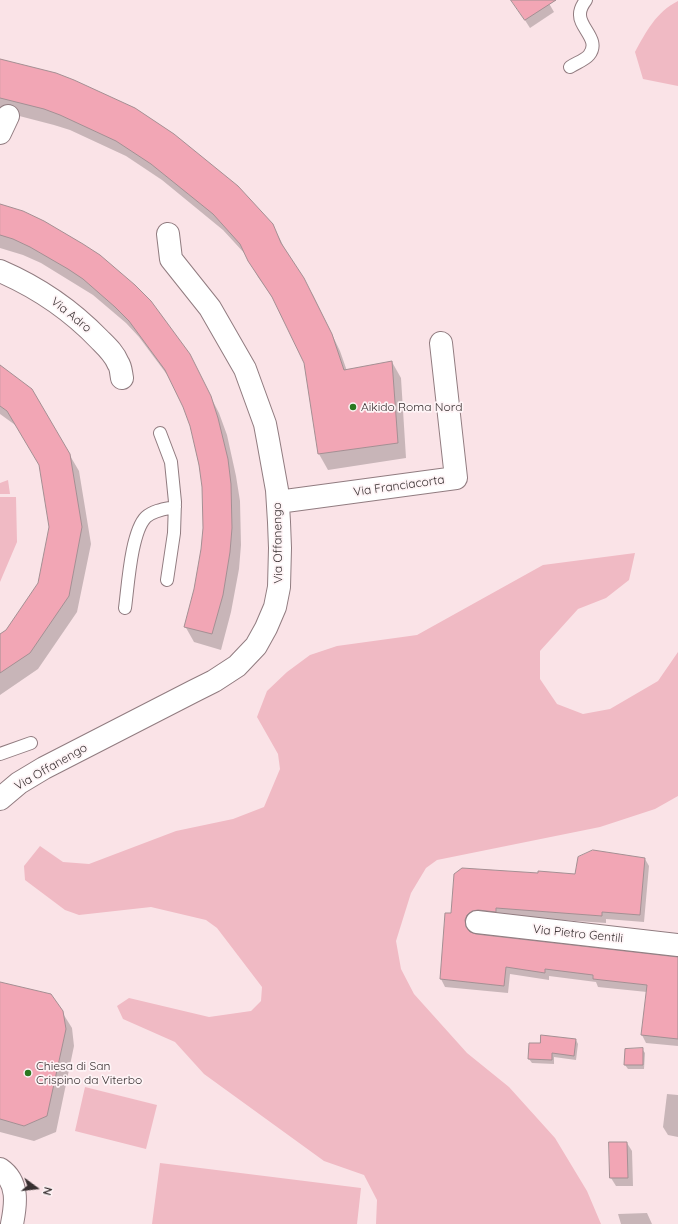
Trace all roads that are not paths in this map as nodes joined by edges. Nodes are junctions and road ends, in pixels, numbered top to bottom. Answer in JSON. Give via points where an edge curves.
{"nodes":[{"id":1,"x":586,"y":0,"type":"edge"},
{"id":2,"x":570,"y":67,"type":"dead end"},
{"id":3,"x":168,"y":234,"type":"dead end"},
{"id":4,"x":0,"y":271,"type":"edge"},
{"id":5,"x":441,"y":343,"type":"dead end"},
{"id":6,"x":122,"y":378,"type":"dead end"},
{"id":7,"x":160,"y":433,"type":"dead end"},
{"id":8,"x":278,"y":502,"type":"junction"},
{"id":9,"x":175,"y":507,"type":"junction"},
{"id":10,"x":166,"y":580,"type":"dead end"},
{"id":11,"x":125,"y":608,"type":"dead end"},
{"id":12,"x":31,"y":743,"type":"dead end"},
{"id":13,"x":0,"y":754,"type":"edge"},
{"id":14,"x":0,"y":799,"type":"edge"},
{"id":15,"x":477,"y":922,"type":"dead end"},
{"id":16,"x":678,"y":945,"type":"edge"},
{"id":17,"x":0,"y":1168,"type":"edge"},
{"id":18,"x":12,"y":1224,"type":"edge"}],
"edges":[{"from":1,"to":2,"type":"lane","via":[[582,6],[580,21],[589,33],[592,47],[590,54]]},
{"from":3,"to":8,"type":"street","name":"Via Offanengo","via":[[171,259],[210,308],[246,369],[265,424]]},
{"from":4,"to":6,"type":"street","name":"Via Adro","via":[[45,294],[81,322],[113,354],[119,364]]},
{"from":5,"to":8,"type":"street","name":"Via Franciacorta","via":[[456,478]]},
{"from":7,"to":9,"type":"lane","via":[[172,462]]},
{"from":8,"to":14,"type":"street","name":"Via Offanengo","via":[[280,548],[277,596],[266,628],[244,660],[214,681],[44,768],[19,783]]},
{"from":9,"to":10,"type":"lane","via":[[174,533]]},
{"from":9,"to":11,"type":"lane","via":[[150,514],[139,526]]},
{"from":12,"to":13,"type":"lane"},
{"from":15,"to":16,"type":"street","name":"Via Pietro Gentili"},
{"from":17,"to":18,"type":"street","via":[[7,1174],[14,1188],[16,1205]]}]}
